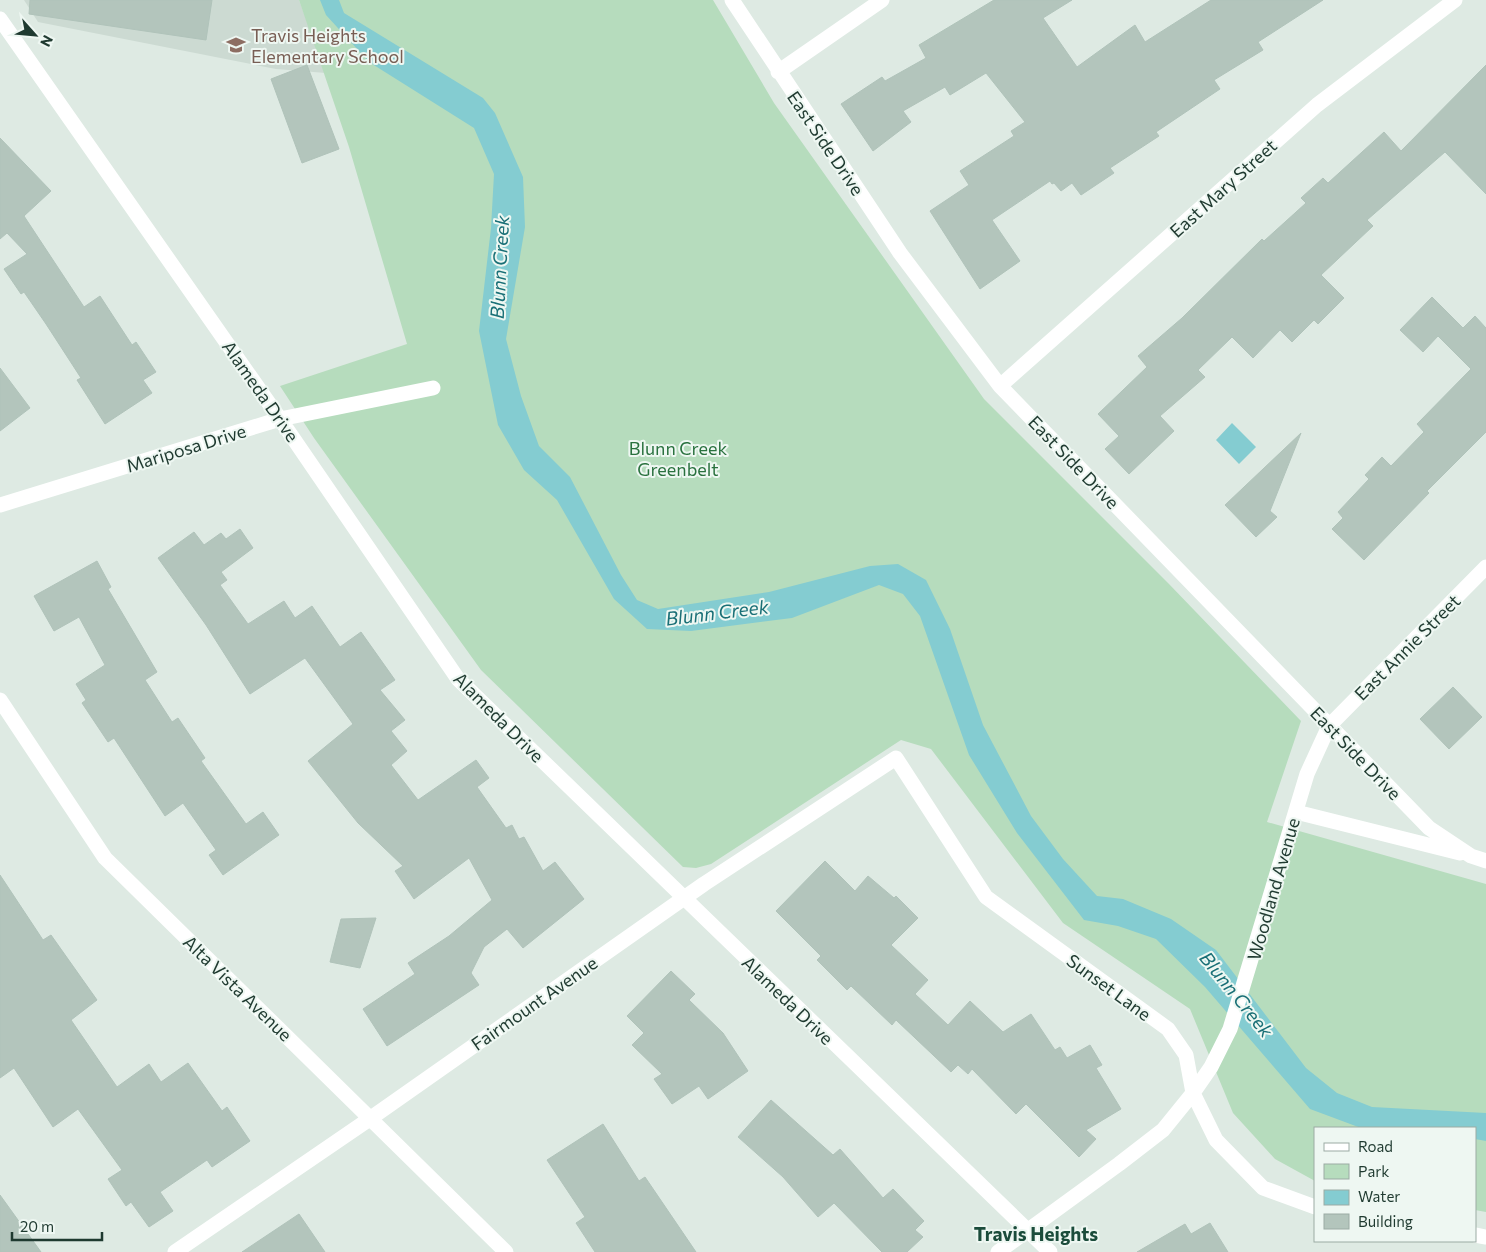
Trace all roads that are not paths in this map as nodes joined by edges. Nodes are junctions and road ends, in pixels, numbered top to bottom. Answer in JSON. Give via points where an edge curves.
{"nodes":[{"id":1,"x":732,"y":0,"type":"edge"},
{"id":2,"x":882,"y":0,"type":"edge"},
{"id":3,"x":1455,"y":0,"type":"edge"},
{"id":4,"x":0,"y":19,"type":"edge"},
{"id":5,"x":778,"y":72,"type":"junction"},
{"id":6,"x":1000,"y":386,"type":"junction"},
{"id":7,"x":434,"y":388,"type":"dead end"},
{"id":8,"x":280,"y":419,"type":"junction"},
{"id":9,"x":0,"y":506,"type":"edge"},
{"id":10,"x":1486,"y":567,"type":"edge"},
{"id":11,"x":0,"y":700,"type":"edge"},
{"id":12,"x":1329,"y":726,"type":"junction"},
{"id":13,"x":896,"y":758,"type":"joint"},
{"id":14,"x":1296,"y":812,"type":"junction"},
{"id":15,"x":1471,"y":856,"type":"junction"},
{"id":16,"x":1486,"y":861,"type":"edge"},
{"id":17,"x":683,"y":899,"type":"junction"},
{"id":18,"x":1193,"y":1093,"type":"junction"},
{"id":19,"x":371,"y":1118,"type":"junction"},
{"id":20,"x":1314,"y":1207,"type":"edge"},
{"id":21,"x":1029,"y":1230,"type":"junction"},
{"id":22,"x":174,"y":1252,"type":"edge"},
{"id":23,"x":506,"y":1252,"type":"edge"},
{"id":24,"x":998,"y":1252,"type":"edge"},
{"id":25,"x":1050,"y":1252,"type":"edge"}],
"edges":[{"from":1,"to":5,"type":"street","name":"East Side Drive"},
{"from":2,"to":5,"type":"street"},
{"from":3,"to":6,"type":"street","name":"East Mary Street","via":[[1317,105]]},
{"from":4,"to":8,"type":"street","name":"Alameda Drive"},
{"from":5,"to":6,"type":"street","name":"East Side Drive","via":[[900,253]]},
{"from":6,"to":12,"type":"street","name":"East Side Drive"},
{"from":7,"to":8,"type":"street","name":"Mariposa Drive"},
{"from":8,"to":9,"type":"street","name":"Mariposa Drive"},
{"from":8,"to":17,"type":"street","name":"Alameda Drive","via":[[458,679]]},
{"from":10,"to":12,"type":"street","name":"East Annie Street"},
{"from":11,"to":19,"type":"street","name":"Alta Vista Avenue","via":[[105,858]]},
{"from":12,"to":14,"type":"street","name":"Woodland Avenue","via":[[1314,756]]},
{"from":12,"to":15,"type":"street","name":"East Side Drive","via":[[1429,828]]},
{"from":13,"to":17,"type":"street","name":"Fairmount Avenue"},
{"from":13,"to":18,"type":"street","name":"Sunset Lane","via":[[986,897],[1168,1029],[1186,1055]]},
{"from":14,"to":15,"type":"street"},
{"from":14,"to":18,"type":"street","name":"Woodland Avenue","via":[[1230,1029],[1211,1067]]},
{"from":15,"to":16,"type":"street","name":"East Side Drive"},
{"from":17,"to":19,"type":"street","name":"Fairmount Avenue"},
{"from":17,"to":21,"type":"street","name":"Alameda Drive"},
{"from":18,"to":20,"type":"street","name":"Sunset Lane","via":[[1216,1140],[1263,1188]]},
{"from":18,"to":21,"type":"street","name":"Woodland Avenue","via":[[1163,1130]]},
{"from":19,"to":22,"type":"street","name":"Fairmount Avenue"},
{"from":19,"to":23,"type":"street","name":"Alta Vista Avenue"},
{"from":21,"to":24,"type":"street","name":"Woodland Avenue"},
{"from":21,"to":25,"type":"street","name":"Alameda Drive"}]}
